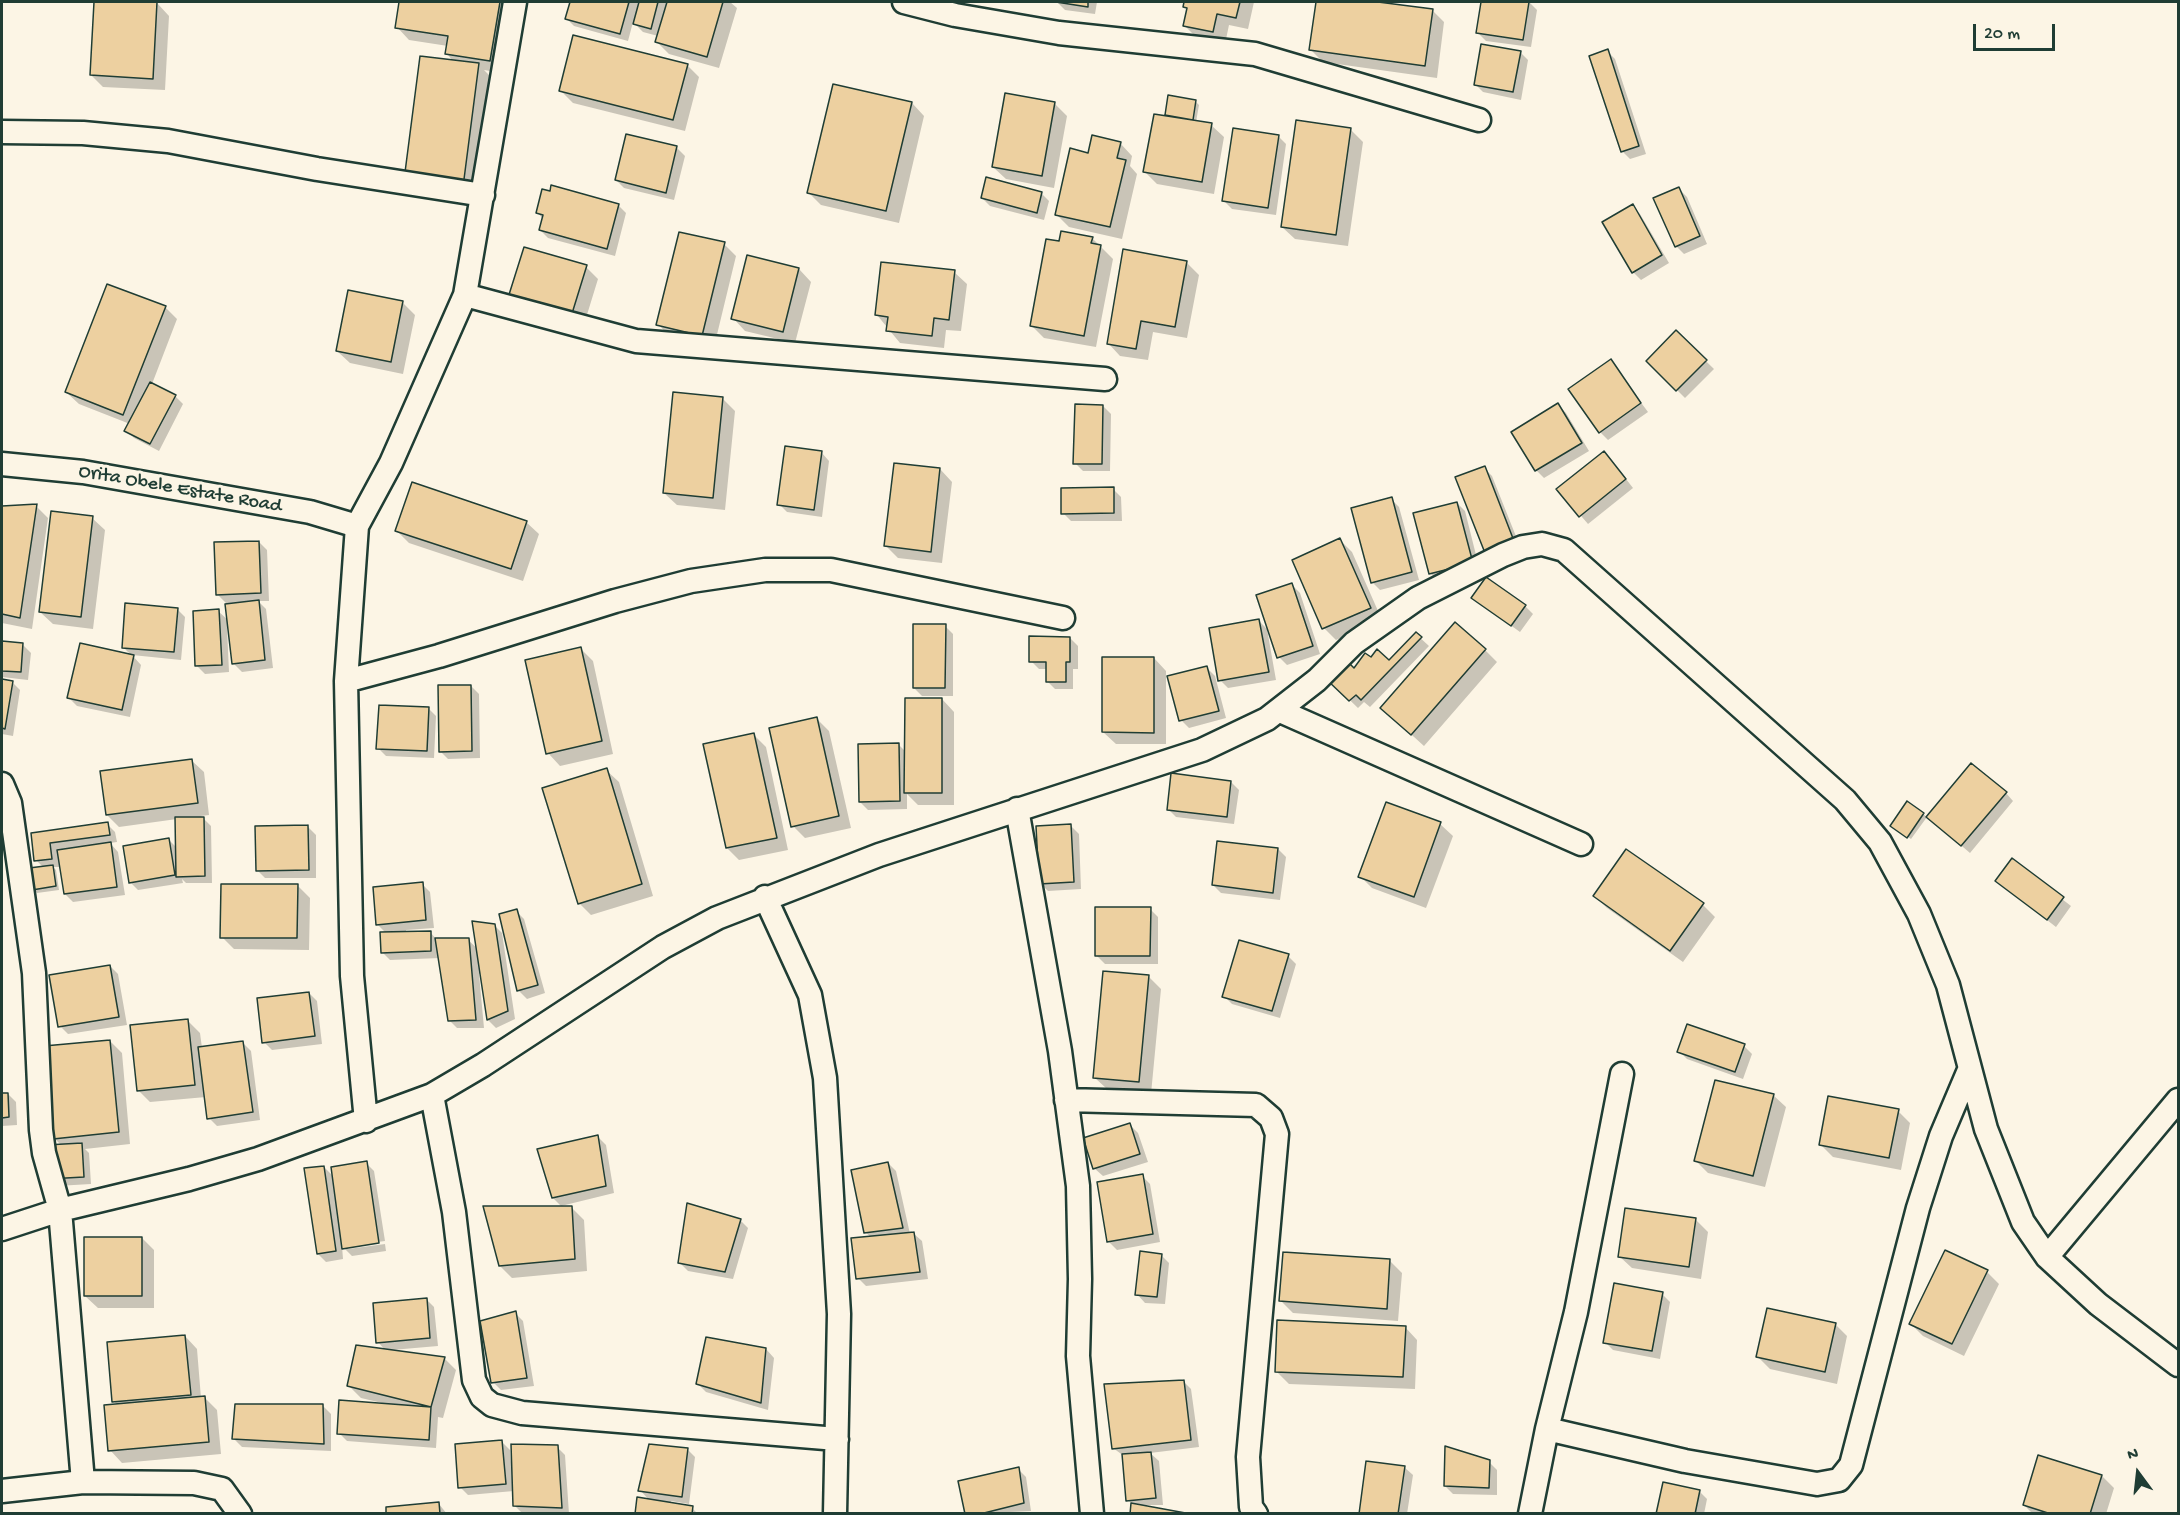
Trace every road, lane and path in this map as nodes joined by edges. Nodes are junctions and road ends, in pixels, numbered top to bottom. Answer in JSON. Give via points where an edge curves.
{"nodes":[{"id":1,"x":515,"y":2,"type":"edge"},
{"id":2,"x":904,"y":2,"type":"edge"},
{"id":3,"x":1479,"y":120,"type":"dead end"},
{"id":4,"x":2,"y":132,"type":"edge"},
{"id":5,"x":483,"y":195,"type":"junction"},
{"id":6,"x":465,"y":295,"type":"junction"},
{"id":7,"x":1105,"y":380,"type":"dead end"},
{"id":8,"x":2,"y":464,"type":"edge"},
{"id":9,"x":357,"y":526,"type":"junction"},
{"id":10,"x":1063,"y":618,"type":"dead end"},
{"id":11,"x":346,"y":681,"type":"junction"},
{"id":12,"x":1280,"y":711,"type":"junction"},
{"id":13,"x":2,"y":784,"type":"edge"},
{"id":14,"x":1017,"y":808,"type":"junction"},
{"id":15,"x":1581,"y":844,"type":"dead end"},
{"id":16,"x":765,"y":897,"type":"junction"},
{"id":17,"x":1969,"y":1070,"type":"junction"},
{"id":18,"x":1622,"y":1074,"type":"dead end"},
{"id":19,"x":432,"y":1095,"type":"junction"},
{"id":20,"x":1066,"y":1100,"type":"junction"},
{"id":21,"x":2178,"y":1100,"type":"edge"},
{"id":22,"x":366,"y":1120,"type":"junction"},
{"id":23,"x":60,"y":1210,"type":"junction"},
{"id":24,"x":2,"y":1229,"type":"edge"},
{"id":25,"x":2046,"y":1257,"type":"junction"},
{"id":26,"x":2178,"y":1365,"type":"edge"},
{"id":27,"x":1547,"y":1429,"type":"junction"},
{"id":28,"x":837,"y":1439,"type":"junction"},
{"id":29,"x":83,"y":1482,"type":"junction"},
{"id":30,"x":2,"y":1491,"type":"edge"},
{"id":31,"x":240,"y":1514,"type":"edge"},
{"id":32,"x":835,"y":1514,"type":"edge"},
{"id":33,"x":1092,"y":1514,"type":"edge"},
{"id":34,"x":1256,"y":1514,"type":"edge"},
{"id":35,"x":1530,"y":1514,"type":"edge"}],
"edges":[{"from":1,"to":5,"type":"street"},
{"from":2,"to":3,"type":"street","via":[[1059,33],[1255,54]]},
{"from":4,"to":5,"type":"street","via":[[83,133],[168,141]]},
{"from":5,"to":6,"type":"street"},
{"from":6,"to":7,"type":"street","via":[[636,341]]},
{"from":6,"to":9,"type":"street","via":[[391,463]]},
{"from":8,"to":9,"type":"street","name":"Orita Obele Estate Road","via":[[83,472],[310,512]]},
{"from":9,"to":11,"type":"street"},
{"from":10,"to":11,"type":"street","via":[[831,570],[765,570],[691,581],[615,601]]},
{"from":11,"to":22,"type":"street","via":[[352,976]]},
{"from":12,"to":14,"type":"street","via":[[1202,750]]},
{"from":12,"to":15,"type":"street"},
{"from":12,"to":17,"type":"street","via":[[1354,643],[1418,598],[1523,547],[1542,544],[1564,550],[1845,800],[1880,842],[1919,914],[1948,985]]},
{"from":13,"to":23,"type":"street","via":[[10,802],[34,973],[44,1153]]},
{"from":14,"to":16,"type":"street"},
{"from":14,"to":20,"type":"street"},
{"from":16,"to":19,"type":"street","via":[[663,947]]},
{"from":16,"to":28,"type":"street","via":[[810,995],[825,1078],[839,1314]]},
{"from":17,"to":25,"type":"street","via":[[1986,1129],[2023,1222]]},
{"from":17,"to":27,"type":"street","via":[[1941,1136],[1918,1208],[1851,1465],[1839,1480],[1817,1484],[1674,1458]]},
{"from":18,"to":27,"type":"street","via":[[1576,1312]]},
{"from":19,"to":22,"type":"street"},
{"from":19,"to":28,"type":"street","via":[[454,1212],[474,1380],[482,1397],[492,1406],[522,1413]]},
{"from":20,"to":33,"type":"street","via":[[1078,1186],[1078,1356]]},
{"from":20,"to":34,"type":"street","via":[[1256,1105],[1271,1118],[1277,1134],[1248,1457],[1251,1507]]},
{"from":21,"to":25,"type":"street"},
{"from":22,"to":23,"type":"street","via":[[258,1159]]},
{"from":23,"to":24,"type":"street"},
{"from":23,"to":29,"type":"street"},
{"from":25,"to":26,"type":"street","via":[[2098,1304]]},
{"from":27,"to":35,"type":"street"},
{"from":28,"to":32,"type":"street"},
{"from":29,"to":30,"type":"street"},
{"from":29,"to":31,"type":"street","via":[[194,1483],[222,1489]]}]}
